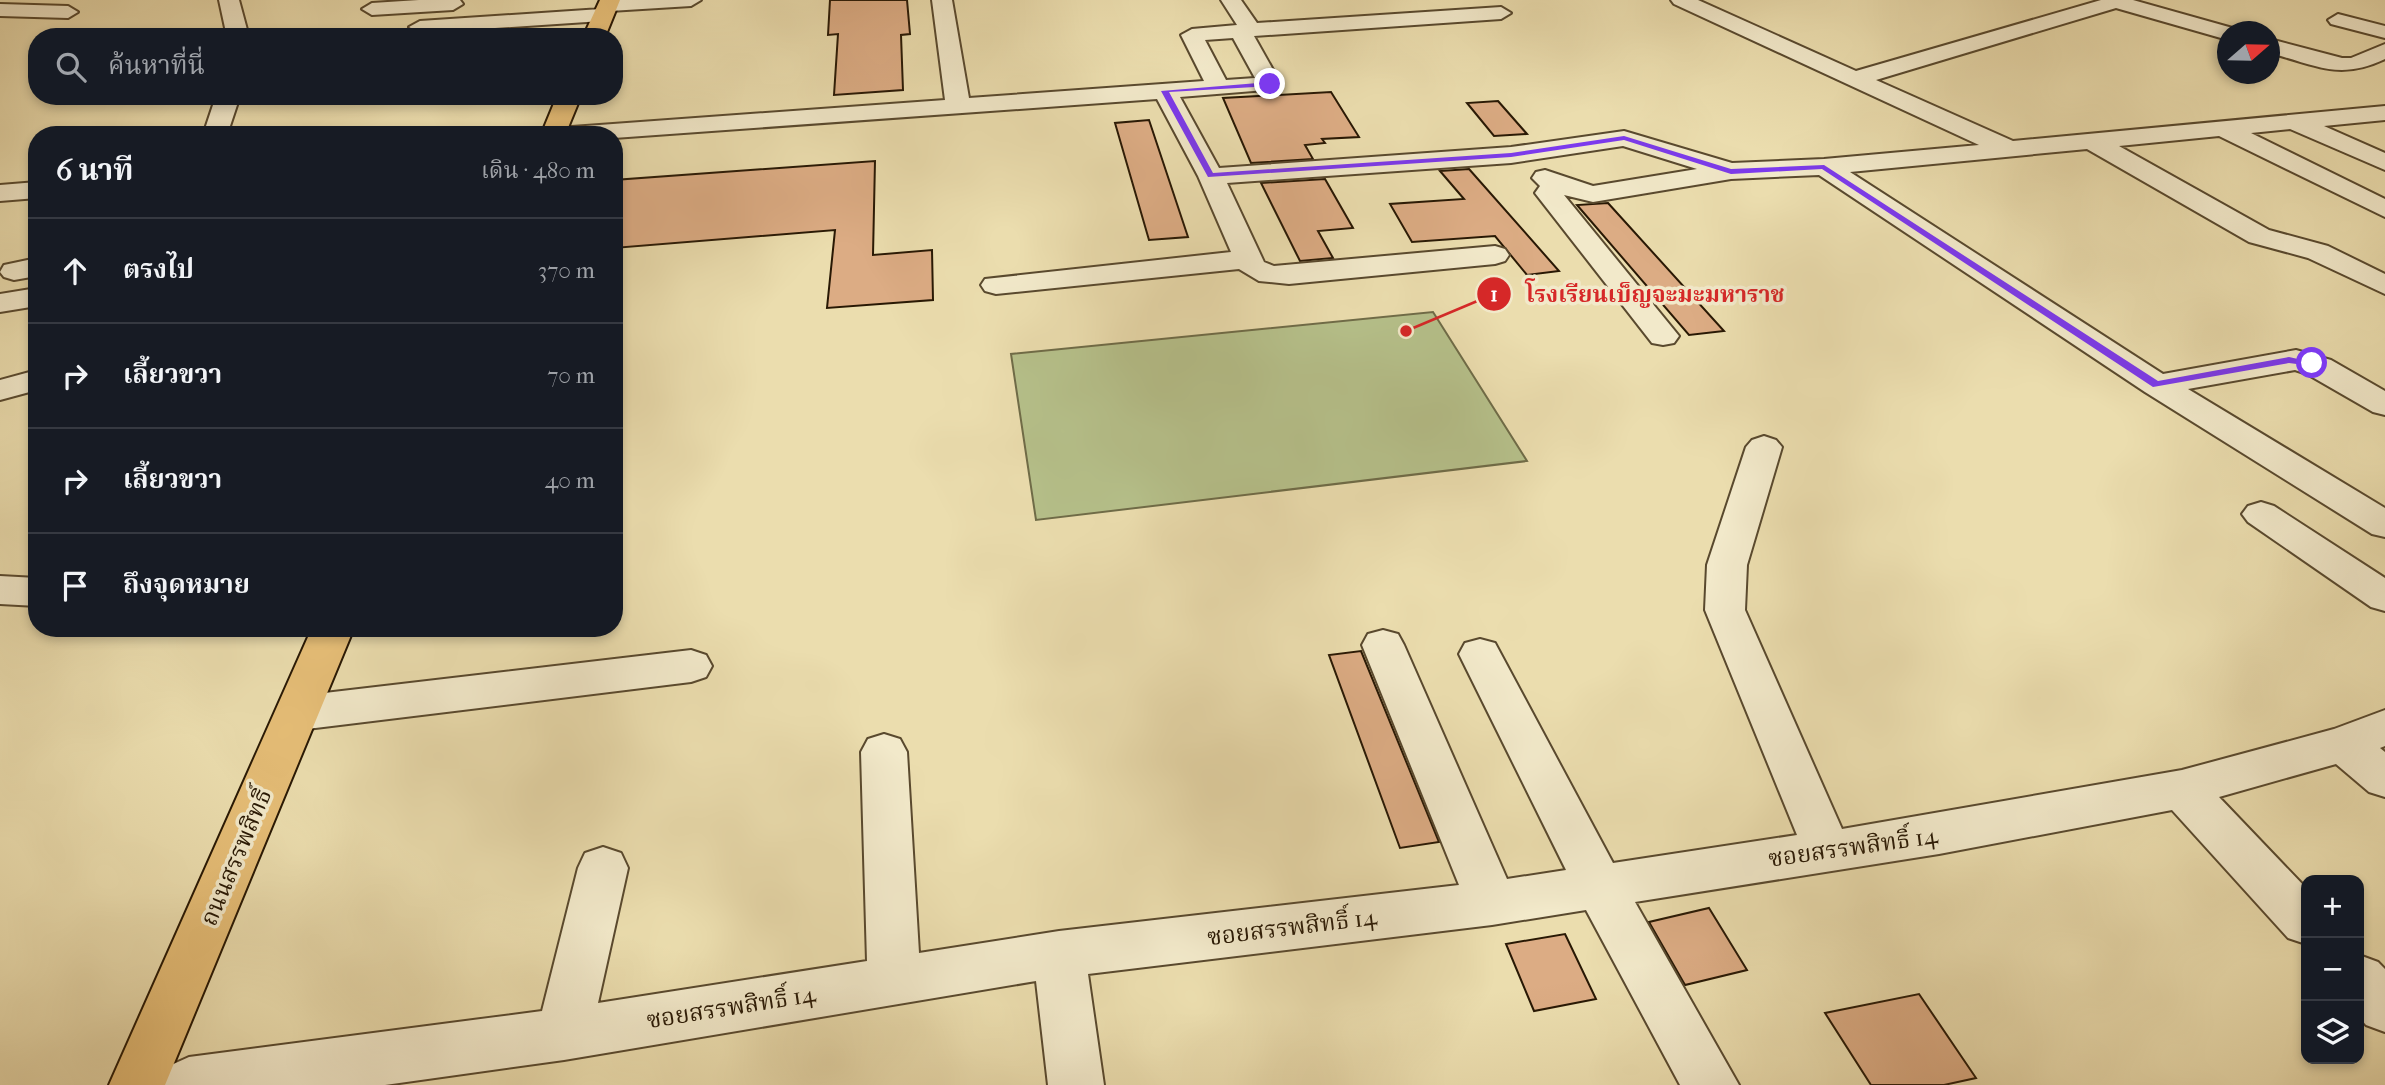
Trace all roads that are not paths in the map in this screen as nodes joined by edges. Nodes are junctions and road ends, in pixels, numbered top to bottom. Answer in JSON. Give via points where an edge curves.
{"nodes":[{"id":1,"x":12,"y":0,"type":"edge"},
{"id":2,"x":229,"y":0,"type":"edge"},
{"id":3,"x":691,"y":0,"type":"edge"},
{"id":4,"x":942,"y":0,"type":"edge"},
{"id":5,"x":1231,"y":0,"type":"edge"},
{"id":6,"x":1484,"y":0,"type":"edge"},
{"id":7,"x":1681,"y":0,"type":"edge"},
{"id":8,"x":2119,"y":1,"type":"edge"},
{"id":9,"x":478,"y":2,"type":"dead end"},
{"id":10,"x":2368,"y":5,"type":"dead end"},
{"id":11,"x":607,"y":7,"type":"edge"},
{"id":12,"x":0,"y":8,"type":"edge"},
{"id":13,"x":372,"y":9,"type":"dead end"},
{"id":14,"x":68,"y":12,"type":"dead end"},
{"id":15,"x":420,"y":27,"type":"dead end"},
{"id":16,"x":236,"y":28,"type":"edge"},
{"id":17,"x":598,"y":28,"type":"edge"},
{"id":18,"x":1245,"y":31,"type":"junction"},
{"id":19,"x":2217,"y":31,"type":"edge"},
{"id":20,"x":2385,"y":32,"type":"edge"},
{"id":21,"x":2280,"y":49,"type":"edge"},
{"id":22,"x":2385,"y":51,"type":"edge"},
{"id":23,"x":1854,"y":79,"type":"junction"},
{"id":24,"x":1219,"y":89,"type":"junction"},
{"id":25,"x":1168,"y":97,"type":"junction"},
{"id":26,"x":225,"y":105,"type":"edge"},
{"id":27,"x":566,"y":105,"type":"edge"},
{"id":28,"x":958,"y":106,"type":"junction"},
{"id":29,"x":2385,"y":113,"type":"edge"},
{"id":30,"x":2294,"y":122,"type":"junction"},
{"id":31,"x":218,"y":126,"type":"edge"},
{"id":32,"x":559,"y":126,"type":"edge"},
{"id":33,"x":2223,"y":129,"type":"junction"},
{"id":34,"x":623,"y":130,"type":"edge"},
{"id":35,"x":2093,"y":142,"type":"junction"},
{"id":36,"x":623,"y":147,"type":"edge"},
{"id":37,"x":2011,"y":150,"type":"junction"},
{"id":38,"x":1511,"y":155,"type":"junction"},
{"id":39,"x":2385,"y":162,"type":"edge"},
{"id":40,"x":1824,"y":167,"type":"junction"},
{"id":41,"x":1731,"y":172,"type":"junction"},
{"id":42,"x":1211,"y":176,"type":"junction"},
{"id":43,"x":1556,"y":185,"type":"junction"},
{"id":44,"x":28,"y":191,"type":"edge"},
{"id":45,"x":2,"y":193,"type":"dead end"},
{"id":46,"x":2385,"y":209,"type":"edge"},
{"id":47,"x":1495,"y":254,"type":"dead end"},
{"id":48,"x":1248,"y":259,"type":"junction"},
{"id":49,"x":996,"y":285,"type":"dead end"},
{"id":50,"x":2385,"y":285,"type":"edge"},
{"id":51,"x":28,"y":298,"type":"edge"},
{"id":52,"x":0,"y":303,"type":"edge"},
{"id":53,"x":1663,"y":336,"type":"dead end"},
{"id":54,"x":28,"y":382,"type":"edge"},
{"id":55,"x":2157,"y":385,"type":"junction"},
{"id":56,"x":0,"y":390,"type":"edge"},
{"id":57,"x":2385,"y":405,"type":"edge"},
{"id":58,"x":1764,"y":447,"type":"dead end"},
{"id":59,"x":2261,"y":514,"type":"dead end"},
{"id":60,"x":2385,"y":524,"type":"edge"},
{"id":61,"x":0,"y":590,"type":"edge"},
{"id":62,"x":28,"y":592,"type":"edge"},
{"id":63,"x":2385,"y":597,"type":"edge"},
{"id":64,"x":329,"y":637,"type":"edge"},
{"id":65,"x":1383,"y":645,"type":"dead end"},
{"id":66,"x":1480,"y":654,"type":"dead end"},
{"id":67,"x":691,"y":666,"type":"dead end"},
{"id":68,"x":299,"y":713,"type":"junction"},
{"id":69,"x":2365,"y":736,"type":"edge"},
{"id":70,"x":884,"y":752,"type":"dead end"},
{"id":71,"x":2385,"y":779,"type":"edge"},
{"id":72,"x":2182,"y":789,"type":"junction"},
{"id":73,"x":1827,"y":850,"type":"junction"},
{"id":74,"x":603,"y":868,"type":"dead end"},
{"id":75,"x":1600,"y":887,"type":"junction"},
{"id":76,"x":1492,"y":903,"type":"junction"},
{"id":77,"x":2301,"y":917,"type":"edge"},
{"id":78,"x":1059,"y":954,"type":"junction"},
{"id":79,"x":894,"y":980,"type":"junction"},
{"id":80,"x":2364,"y":984,"type":"edge"},
{"id":81,"x":2385,"y":1007,"type":"edge"},
{"id":82,"x":564,"y":1034,"type":"junction"},
{"id":83,"x":137,"y":1085,"type":"edge"},
{"id":84,"x":190,"y":1085,"type":"edge"},
{"id":85,"x":1076,"y":1085,"type":"edge"},
{"id":86,"x":1712,"y":1085,"type":"edge"}],
"edges":[{"from":1,"to":12,"type":"street"},
{"from":2,"to":16,"type":"street"},
{"from":3,"to":11,"type":"street"},
{"from":4,"to":28,"type":"street"},
{"from":5,"to":18,"type":"street"},
{"from":6,"to":18,"type":"street","via":[[1501,13],[1335,16]]},
{"from":7,"to":23,"type":"street"},
{"from":8,"to":19,"type":"street"},
{"from":8,"to":23,"type":"street"},
{"from":9,"to":13,"type":"street"},
{"from":10,"to":20,"type":"street","via":[[2338,20]]},
{"from":11,"to":15,"type":"street"},
{"from":11,"to":17,"type":"main road"},
{"from":12,"to":14,"type":"street"},
{"from":18,"to":24,"type":"street","via":[[1270,84]]},
{"from":18,"to":24,"type":"street","via":[[1192,35]]},
{"from":21,"to":22,"type":"street","via":[[2342,65],[2355,65]]},
{"from":23,"to":37,"type":"street"},
{"from":24,"to":25,"type":"street"},
{"from":25,"to":28,"type":"street"},
{"from":25,"to":36,"type":"street"},
{"from":25,"to":42,"type":"street"},
{"from":26,"to":31,"type":"street"},
{"from":27,"to":32,"type":"main road"},
{"from":28,"to":34,"type":"street"},
{"from":29,"to":30,"type":"street"},
{"from":30,"to":33,"type":"street"},
{"from":30,"to":39,"type":"street"},
{"from":33,"to":35,"type":"street"},
{"from":33,"to":46,"type":"street"},
{"from":35,"to":37,"type":"street"},
{"from":35,"to":50,"type":"street","via":[[2259,236],[2318,252]]},
{"from":37,"to":40,"type":"street"},
{"from":38,"to":41,"type":"street","via":[[1624,138]]},
{"from":38,"to":42,"type":"street"},
{"from":38,"to":43,"type":"street"},
{"from":40,"to":41,"type":"street"},
{"from":40,"to":55,"type":"street"},
{"from":41,"to":43,"type":"street","via":[[1593,194]]},
{"from":42,"to":48,"type":"street"},
{"from":43,"to":53,"type":"street","via":[[1548,193]]},
{"from":44,"to":45,"type":"street"},
{"from":47,"to":48,"type":"street","via":[[1289,275],[1258,272]]},
{"from":48,"to":49,"type":"street"},
{"from":51,"to":52,"type":"street"},
{"from":54,"to":56,"type":"street"},
{"from":55,"to":57,"type":"street","via":[[2296,360],[2319,367]]},
{"from":55,"to":60,"type":"street"},
{"from":58,"to":73,"type":"street","via":[[1727,565],[1725,611]]},
{"from":59,"to":63,"type":"street"},
{"from":61,"to":62,"type":"street"},
{"from":64,"to":68,"type":"main road","name":"ถนนสรรพสิทธิ์"},
{"from":65,"to":76,"type":"street"},
{"from":66,"to":75,"type":"street"},
{"from":67,"to":68,"type":"street"},
{"from":68,"to":83,"type":"main road","name":"ถนนสรรพสิทธิ์"},
{"from":69,"to":71,"type":"street"},
{"from":69,"to":72,"type":"street","name":"ซอยสรรพสิทธิ์ 14"},
{"from":70,"to":79,"type":"street"},
{"from":72,"to":73,"type":"street","name":"ซอยสรรพสิทธิ์ 14"},
{"from":72,"to":77,"type":"street"},
{"from":73,"to":75,"type":"street","name":"ซอยสรรพสิทธิ์ 14"},
{"from":74,"to":82,"type":"street"},
{"from":75,"to":76,"type":"street","name":"ซอยสรรพสิทธิ์ 14"},
{"from":75,"to":86,"type":"street"},
{"from":76,"to":78,"type":"street","name":"ซอยสรรพสิทธิ์ 14"},
{"from":78,"to":79,"type":"street","name":"ซอยสรรพสิทธิ์ 14"},
{"from":78,"to":85,"type":"street"},
{"from":79,"to":82,"type":"street","name":"ซอยสรรพสิทธิ์ 14"},
{"from":80,"to":81,"type":"street"},
{"from":82,"to":84,"type":"street","name":"ซอยสรรพสิทธิ์ 14"}]}
